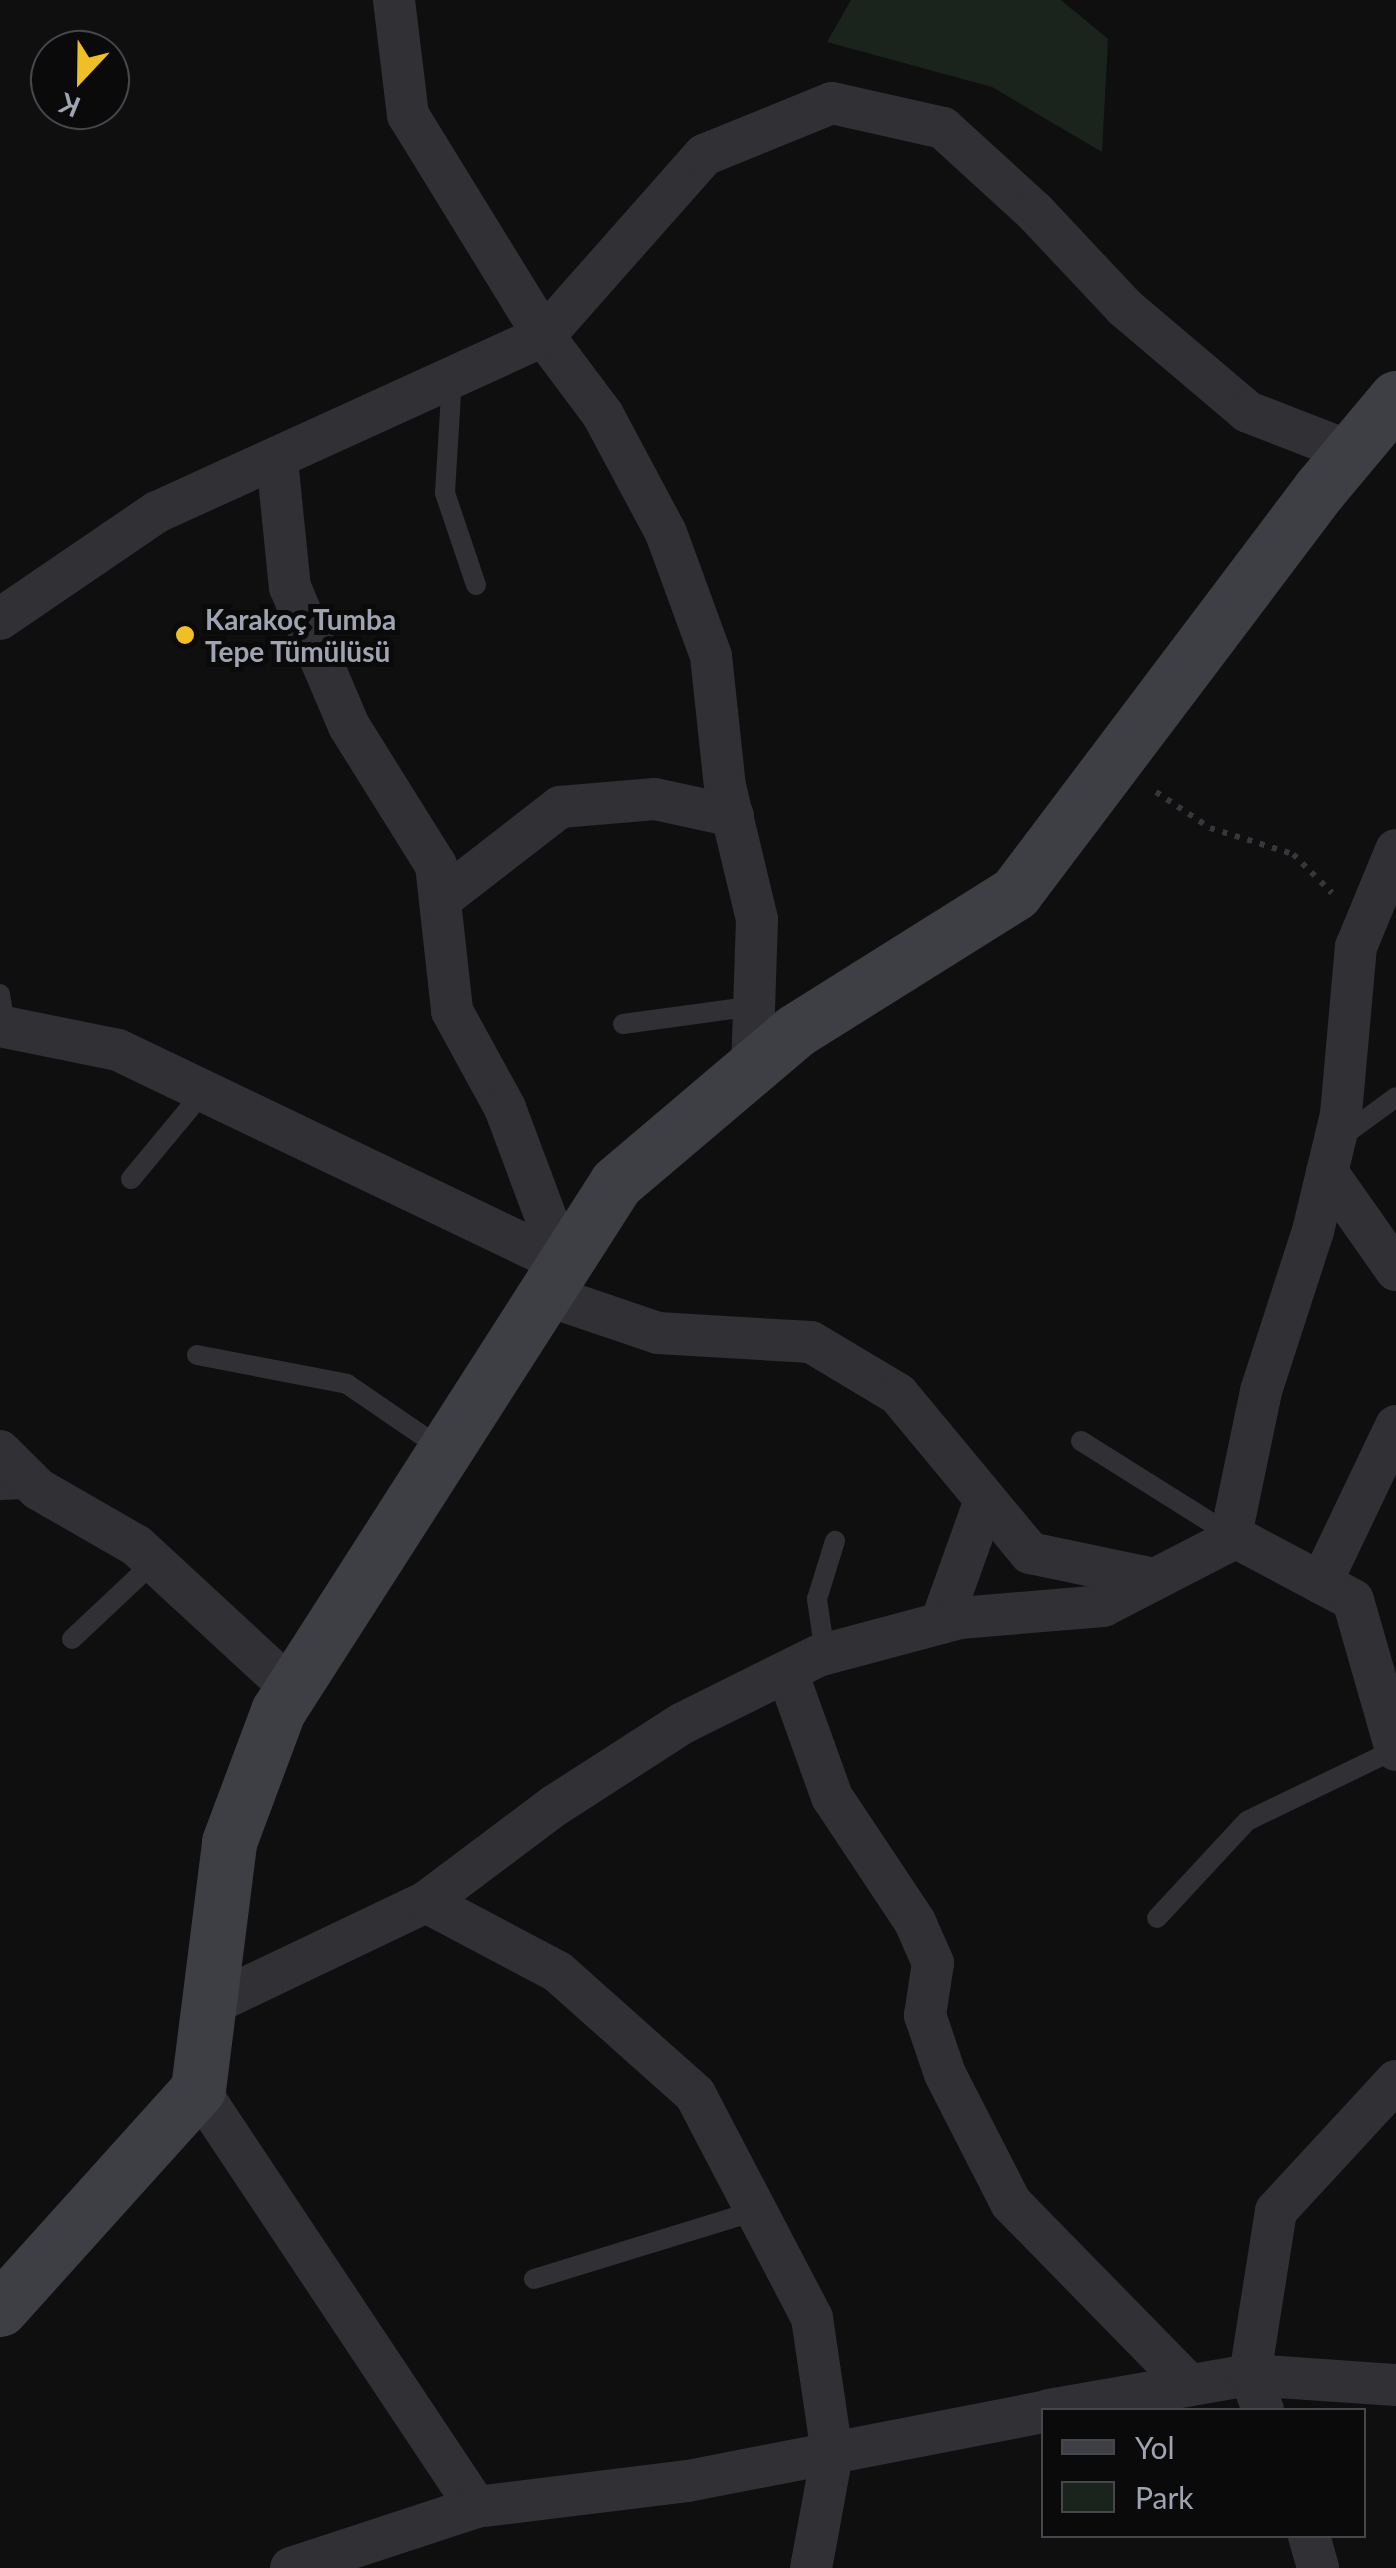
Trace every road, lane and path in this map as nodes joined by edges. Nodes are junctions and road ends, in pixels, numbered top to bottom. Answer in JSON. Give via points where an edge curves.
{"nodes":[{"id":1,"x":394,"y":0,"type":"edge"},
{"id":2,"x":544,"y":336,"type":"junction"},
{"id":3,"x":452,"y":378,"type":"junction"},
{"id":4,"x":1396,"y":398,"type":"edge"},
{"id":5,"x":1351,"y":452,"type":"junction"},
{"id":6,"x":277,"y":460,"type":"junction"},
{"id":7,"x":476,"y":585,"type":"dead end"},
{"id":8,"x":0,"y":618,"type":"edge"},
{"id":9,"x":1113,"y":763,"type":"junction"},
{"id":10,"x":733,"y":816,"type":"junction"},
{"id":11,"x":1396,"y":850,"type":"edge"},
{"id":12,"x":440,"y":900,"type":"junction"},
{"id":13,"x":1365,"y":926,"type":"junction"},
{"id":14,"x":754,"y":1006,"type":"junction"},
{"id":15,"x":2,"y":1022,"type":"edge"},
{"id":16,"x":623,"y":1024,"type":"dead end"},
{"id":17,"x":752,"y":1067,"type":"junction"},
{"id":18,"x":205,"y":1090,"type":"junction"},
{"id":19,"x":1396,"y":1097,"type":"edge"},
{"id":20,"x":1331,"y":1157,"type":"junction"},
{"id":21,"x":130,"y":1179,"type":"dead end"},
{"id":22,"x":1396,"y":1270,"type":"edge"},
{"id":23,"x":553,"y":1278,"type":"junction"},
{"id":24,"x":197,"y":1354,"type":"dead end"},
{"id":25,"x":1396,"y":1426,"type":"edge"},
{"id":26,"x":1081,"y":1441,"type":"dead end"},
{"id":27,"x":444,"y":1450,"type":"junction"},
{"id":28,"x":0,"y":1451,"type":"edge"},
{"id":29,"x":19,"y":1490,"type":"edge"},
{"id":30,"x":984,"y":1503,"type":"junction"},
{"id":31,"x":1231,"y":1535,"type":"junction"},
{"id":32,"x":835,"y":1541,"type":"dead end"},
{"id":33,"x":154,"y":1562,"type":"junction"},
{"id":34,"x":1154,"y":1579,"type":"junction"},
{"id":35,"x":1322,"y":1583,"type":"junction"},
{"id":36,"x":941,"y":1623,"type":"junction"},
{"id":37,"x":72,"y":1639,"type":"dead end"},
{"id":38,"x":806,"y":1663,"type":"junction"},
{"id":39,"x":292,"y":1689,"type":"junction"},
{"id":40,"x":1396,"y":1749,"type":"edge"},
{"id":41,"x":426,"y":1902,"type":"junction"},
{"id":42,"x":1157,"y":1918,"type":"dead end"},
{"id":43,"x":210,"y":2005,"type":"junction"},
{"id":44,"x":1396,"y":2080,"type":"edge"},
{"id":45,"x":198,"y":2089,"type":"junction"},
{"id":46,"x":754,"y":2210,"type":"junction"},
{"id":47,"x":534,"y":2278,"type":"dead end"},
{"id":48,"x":6,"y":2289,"type":"edge"},
{"id":49,"x":1189,"y":2385,"type":"junction"},
{"id":50,"x":1396,"y":2385,"type":"edge"},
{"id":51,"x":1256,"y":2392,"type":"edge"},
{"id":52,"x":1062,"y":2408,"type":"edge"},
{"id":53,"x":1041,"y":2412,"type":"edge"},
{"id":54,"x":832,"y":2454,"type":"junction"},
{"id":55,"x":476,"y":2507,"type":"junction"},
{"id":56,"x":1310,"y":2538,"type":"edge"},
{"id":57,"x":290,"y":2568,"type":"edge"},
{"id":58,"x":810,"y":2568,"type":"edge"},
{"id":59,"x":1318,"y":2568,"type":"edge"}],
"edges":[{"from":1,"to":2,"type":"street","via":[[408,114]]},
{"from":2,"to":3,"type":"street"},
{"from":2,"to":5,"type":"street","via":[[704,156],[832,103],[943,128],[1124,307],[1248,412]]},
{"from":2,"to":10,"type":"street","via":[[604,415],[666,533],[711,656]]},
{"from":3,"to":6,"type":"street"},
{"from":3,"to":7,"type":"lane","via":[[445,492]]},
{"from":4,"to":5,"type":"street"},
{"from":5,"to":9,"type":"street"},
{"from":6,"to":8,"type":"street","via":[[158,512]]},
{"from":6,"to":12,"type":"street","via":[[290,587],[349,726],[436,865]]},
{"from":9,"to":13,"type":"path","via":[[1210,828],[1293,854]]},
{"from":9,"to":17,"type":"street","via":[[1015,893],[796,1031]]},
{"from":10,"to":12,"type":"street","via":[[655,798],[560,807]]},
{"from":10,"to":14,"type":"street","via":[[757,919]]},
{"from":11,"to":13,"type":"street"},
{"from":12,"to":23,"type":"street","via":[[452,1012],[505,1108]]},
{"from":13,"to":20,"type":"street","via":[[1356,947]]},
{"from":14,"to":16,"type":"lane"},
{"from":14,"to":17,"type":"street"},
{"from":15,"to":18,"type":"street","via":[[118,1050]]},
{"from":17,"to":23,"type":"street","via":[[616,1183]]},
{"from":18,"to":21,"type":"lane"},
{"from":18,"to":23,"type":"street"},
{"from":19,"to":20,"type":"lane"},
{"from":20,"to":22,"type":"street"},
{"from":20,"to":31,"type":"street","via":[[1260,1391]]},
{"from":23,"to":27,"type":"street"},
{"from":23,"to":30,"type":"street","via":[[658,1333],[811,1342],[898,1394]]},
{"from":24,"to":27,"type":"lane","via":[[347,1384]]},
{"from":25,"to":35,"type":"street"},
{"from":26,"to":31,"type":"lane"},
{"from":27,"to":39,"type":"street"},
{"from":28,"to":29,"type":"street"},
{"from":29,"to":33,"type":"street"},
{"from":30,"to":34,"type":"street","via":[[1030,1553]]},
{"from":30,"to":36,"type":"street"},
{"from":31,"to":34,"type":"street"},
{"from":31,"to":35,"type":"street"},
{"from":32,"to":38,"type":"lane"},
{"from":33,"to":37,"type":"lane"},
{"from":33,"to":39,"type":"street"},
{"from":34,"to":36,"type":"street","via":[[1102,1606]]},
{"from":35,"to":40,"type":"street","via":[[1353,1600]]},
{"from":36,"to":38,"type":"street"},
{"from":38,"to":41,"type":"street","via":[[683,1723],[554,1806]]},
{"from":38,"to":49,"type":"street","via":[[832,1797],[915,1922],[933,1962],[926,2015],[946,2074],[1011,2202]]},
{"from":39,"to":43,"type":"street","via":[[229,1842]]},
{"from":40,"to":42,"type":"lane","via":[[1247,1822]]},
{"from":41,"to":43,"type":"street"},
{"from":41,"to":46,"type":"street","via":[[558,1972],[695,2094]]},
{"from":43,"to":45,"type":"street"},
{"from":44,"to":51,"type":"street","via":[[1276,2211]]},
{"from":45,"to":48,"type":"street"},
{"from":45,"to":55,"type":"street"},
{"from":46,"to":47,"type":"lane"},
{"from":46,"to":54,"type":"street","via":[[812,2318]]},
{"from":49,"to":51,"type":"street"},
{"from":49,"to":52,"type":"street"},
{"from":50,"to":51,"type":"street"},
{"from":53,"to":54,"type":"street"},
{"from":54,"to":55,"type":"street","via":[[688,2481]]},
{"from":54,"to":58,"type":"street"},
{"from":55,"to":57,"type":"street"},
{"from":56,"to":59,"type":"street"}]}
